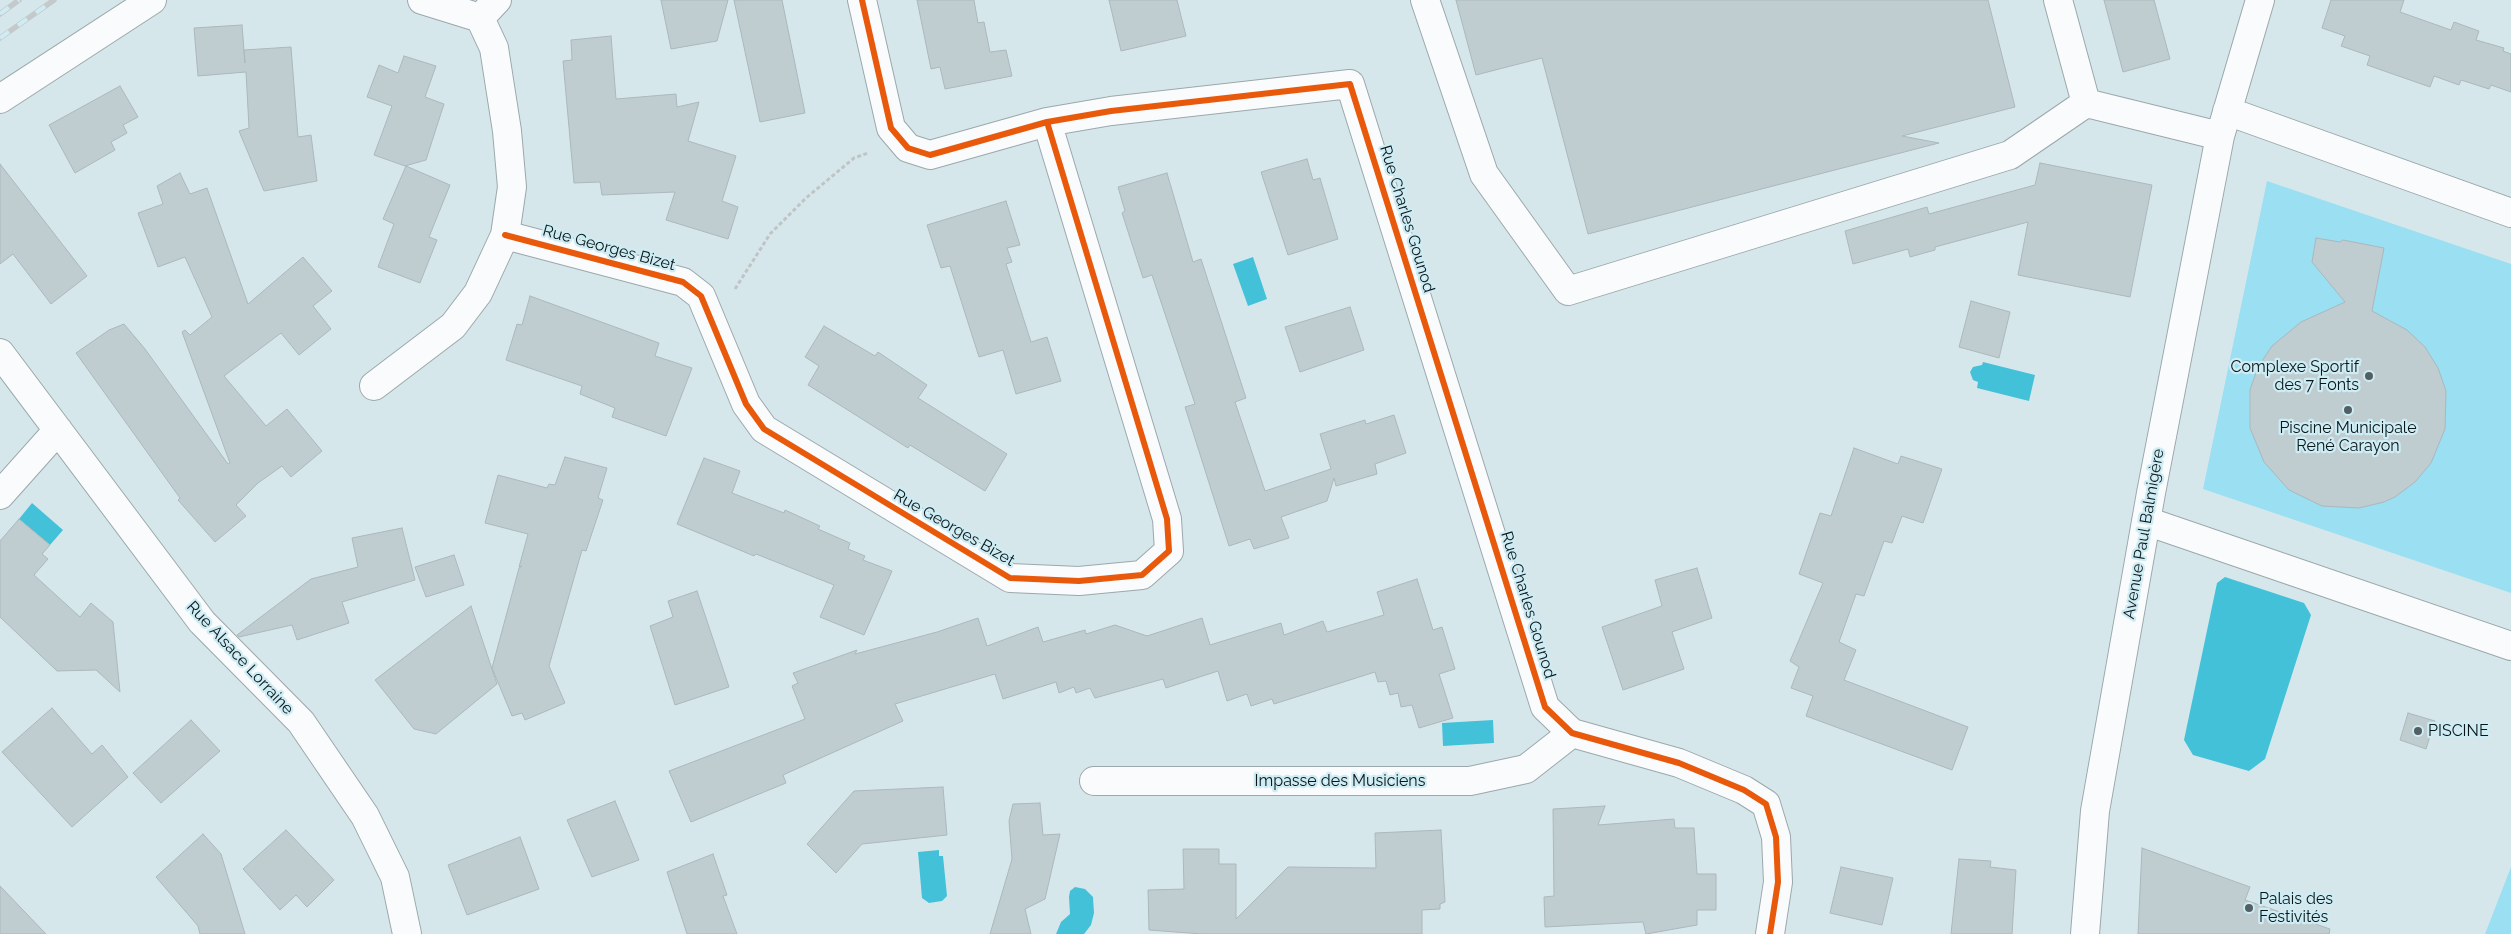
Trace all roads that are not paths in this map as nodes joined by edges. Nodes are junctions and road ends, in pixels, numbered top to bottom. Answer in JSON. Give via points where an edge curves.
{"nodes":[{"id":1,"x":152,"y":0,"type":"edge"},
{"id":2,"x":422,"y":0,"type":"edge"},
{"id":3,"x":862,"y":0,"type":"edge"},
{"id":4,"x":1425,"y":0,"type":"edge"},
{"id":5,"x":2058,"y":0,"type":"edge"},
{"id":6,"x":2260,"y":0,"type":"edge"},
{"id":7,"x":488,"y":9,"type":"edge"},
{"id":8,"x":0,"y":99,"type":"edge"},
{"id":9,"x":2086,"y":103,"type":"junction"},
{"id":10,"x":1047,"y":122,"type":"junction"},
{"id":11,"x":2223,"y":123,"type":"junction"},
{"id":12,"x":2511,"y":213,"type":"edge"},
{"id":13,"x":505,"y":235,"type":"junction"},
{"id":14,"x":0,"y":353,"type":"edge"},
{"id":15,"x":374,"y":386,"type":"dead end"},
{"id":16,"x":58,"y":430,"type":"junction"},
{"id":17,"x":0,"y":495,"type":"edge"},
{"id":18,"x":2146,"y":521,"type":"junction"},
{"id":19,"x":2511,"y":646,"type":"edge"},
{"id":20,"x":1572,"y":733,"type":"junction"},
{"id":21,"x":1094,"y":781,"type":"dead end"},
{"id":22,"x":407,"y":934,"type":"edge"},
{"id":23,"x":1770,"y":934,"type":"edge"},
{"id":24,"x":2085,"y":934,"type":"edge"}],
"edges":[{"from":1,"to":8,"type":"street"},
{"from":2,"to":7,"type":"street"},
{"from":3,"to":10,"type":"street","name":"Rue Charles Gounod","via":[[891,128],[908,148],[930,155]]},
{"from":4,"to":9,"type":"street","via":[[1484,174],[1568,291],[2010,155]]},
{"from":5,"to":9,"type":"street"},
{"from":6,"to":11,"type":"street","name":"Avenue Paul Balmigère"},
{"from":7,"to":13,"type":"street","via":[[507,131],[512,187]]},
{"from":9,"to":11,"type":"street"},
{"from":10,"to":13,"type":"street","name":"Rue Georges Bizet","via":[[1167,519],[1169,551],[1142,575],[1079,581],[1010,578],[764,429],[746,404],[701,296],[683,282]]},
{"from":10,"to":20,"type":"street","name":"Rue Charles Gounod","via":[[1111,111],[1350,84],[1545,707]]},
{"from":11,"to":12,"type":"street"},
{"from":11,"to":18,"type":"street","name":"Avenue Paul Balmigère"},
{"from":13,"to":15,"type":"street","via":[[478,293],[453,326]]},
{"from":14,"to":16,"type":"street","name":"Rue Alsace Lorraine"},
{"from":16,"to":17,"type":"street"},
{"from":16,"to":22,"type":"street","name":"Rue Alsace Lorraine","via":[[202,622],[301,722],[369,825],[395,877]]},
{"from":18,"to":19,"type":"street"},
{"from":18,"to":24,"type":"street","name":"Avenue Paul Balmigère","via":[[2095,811]]},
{"from":20,"to":21,"type":"street","name":"Impasse des Musiciens","via":[[1526,769],[1470,781]]},
{"from":20,"to":23,"type":"street","name":"Rue Charles Gounod","via":[[1679,763],[1744,790],[1766,804],[1776,837],[1778,882]]}]}
